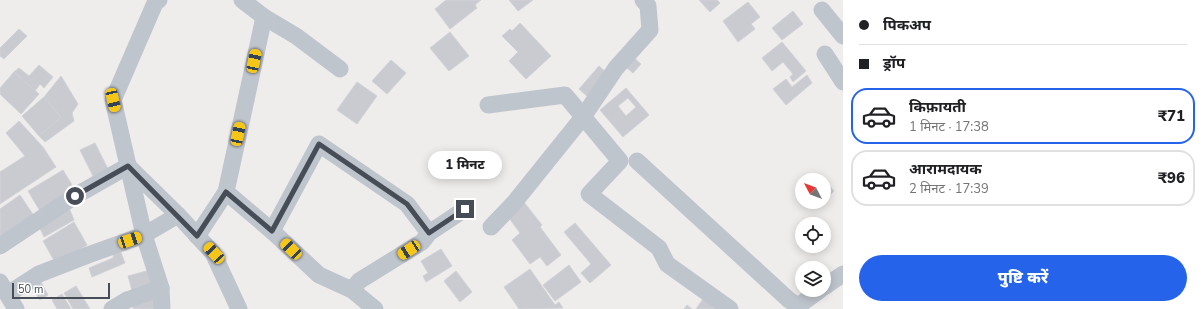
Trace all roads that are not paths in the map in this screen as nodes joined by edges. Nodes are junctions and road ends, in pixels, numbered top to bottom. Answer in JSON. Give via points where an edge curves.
{"nodes":[{"id":1,"x":159,"y":0,"type":"edge"},
{"id":2,"x":242,"y":0,"type":"edge"},
{"id":3,"x":643,"y":0,"type":"edge"},
{"id":4,"x":822,"y":10,"type":"dead end"},
{"id":5,"x":264,"y":17,"type":"junction"},
{"id":6,"x":843,"y":36,"type":"edge"},
{"id":7,"x":825,"y":54,"type":"dead end"},
{"id":8,"x":340,"y":69,"type":"dead end"},
{"id":9,"x":843,"y":82,"type":"edge"},
{"id":10,"x":488,"y":105,"type":"dead end"},
{"id":11,"x":584,"y":117,"type":"junction"},
{"id":12,"x":637,"y":161,"type":"dead end"},
{"id":13,"x":128,"y":166,"type":"junction"},
{"id":14,"x":226,"y":192,"type":"junction"},
{"id":15,"x":465,"y":209,"type":"dead end"},
{"id":16,"x":178,"y":216,"type":"junction"},
{"id":17,"x":490,"y":227,"type":"dead end"},
{"id":18,"x":272,"y":231,"type":"junction"},
{"id":19,"x":429,"y":233,"type":"junction"},
{"id":20,"x":144,"y":235,"type":"junction"},
{"id":21,"x":197,"y":236,"type":"junction"},
{"id":22,"x":0,"y":246,"type":"edge"},
{"id":23,"x":843,"y":274,"type":"edge"},
{"id":24,"x":831,"y":282,"type":"edge"},
{"id":25,"x":4,"y":288,"type":"edge"},
{"id":26,"x":161,"y":288,"type":"junction"},
{"id":27,"x":352,"y":290,"type":"junction"},
{"id":28,"x":810,"y":297,"type":"edge"},
{"id":29,"x":16,"y":309,"type":"edge"},
{"id":30,"x":112,"y":309,"type":"edge"},
{"id":31,"x":162,"y":309,"type":"edge"},
{"id":32,"x":240,"y":309,"type":"edge"},
{"id":33,"x":376,"y":309,"type":"edge"},
{"id":34,"x":730,"y":309,"type":"edge"}],
"edges":[{"from":1,"to":13,"type":"street","via":[[155,3],[113,100]]},
{"from":2,"to":5,"type":"street"},
{"from":3,"to":11,"type":"street","via":[[648,6],[650,30],[616,68]]},
{"from":4,"to":6,"type":"street"},
{"from":5,"to":8,"type":"street","via":[[296,36]]},
{"from":5,"to":14,"type":"street"},
{"from":7,"to":9,"type":"street"},
{"from":10,"to":11,"type":"street","via":[[565,94]]},
{"from":11,"to":17,"type":"street","via":[[513,204]]},
{"from":11,"to":34,"type":"street","via":[[620,161],[589,194],[659,248],[667,264]]},
{"from":12,"to":28,"type":"street","via":[[789,300],[798,306]]},
{"from":13,"to":16,"type":"street"},
{"from":13,"to":20,"type":"street"},
{"from":13,"to":22,"type":"street","via":[[75,196]]},
{"from":14,"to":18,"type":"street"},
{"from":14,"to":21,"type":"street"},
{"from":15,"to":19,"type":"street"},
{"from":16,"to":20,"type":"street"},
{"from":16,"to":21,"type":"street"},
{"from":18,"to":19,"type":"street","via":[[319,144],[407,204]]},
{"from":18,"to":27,"type":"street","via":[[319,275]]},
{"from":19,"to":27,"type":"street","via":[[422,242],[359,282]]},
{"from":20,"to":25,"type":"street"},
{"from":20,"to":26,"type":"street"},
{"from":21,"to":32,"type":"street","via":[[214,253]]},
{"from":23,"to":24,"type":"street"},
{"from":25,"to":29,"type":"street"},
{"from":26,"to":30,"type":"street","via":[[127,300]]},
{"from":26,"to":31,"type":"street"},
{"from":27,"to":33,"type":"street"}]}
